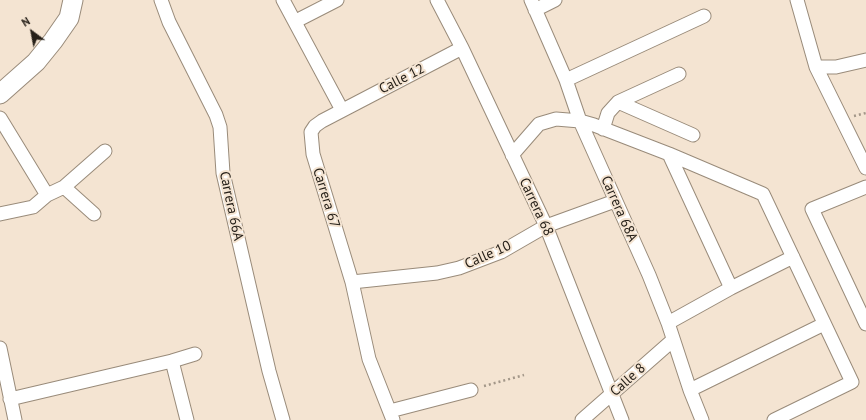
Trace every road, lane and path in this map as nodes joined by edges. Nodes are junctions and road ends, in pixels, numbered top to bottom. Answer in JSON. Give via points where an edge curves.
{"nodes":[{"id":1,"x":73,"y":0,"type":"edge"},
{"id":2,"x":161,"y":0,"type":"edge"},
{"id":3,"x":283,"y":0,"type":"edge"},
{"id":4,"x":337,"y":0,"type":"edge"},
{"id":5,"x":437,"y":0,"type":"edge"},
{"id":6,"x":555,"y":0,"type":"edge"},
{"id":7,"x":797,"y":0,"type":"edge"},
{"id":8,"x":533,"y":5,"type":"edge"},
{"id":9,"x":704,"y":16,"type":"dead end"},
{"id":10,"x":296,"y":22,"type":"junction"},
{"id":11,"x":462,"y":48,"type":"junction"},
{"id":12,"x":866,"y":60,"type":"edge"},
{"id":13,"x":816,"y":67,"type":"junction"},
{"id":14,"x":679,"y":74,"type":"dead end"},
{"id":15,"x":566,"y":80,"type":"junction"},
{"id":16,"x":0,"y":94,"type":"edge"},
{"id":17,"x":618,"y":102,"type":"junction"},
{"id":18,"x":342,"y":110,"type":"junction"},
{"id":19,"x":0,"y":118,"type":"edge"},
{"id":20,"x":580,"y":121,"type":"junction"},
{"id":21,"x":604,"y":129,"type":"junction"},
{"id":22,"x":693,"y":135,"type":"dead end"},
{"id":23,"x":105,"y":151,"type":"dead end"},
{"id":24,"x":668,"y":154,"type":"junction"},
{"id":25,"x":512,"y":155,"type":"junction"},
{"id":26,"x":866,"y":168,"type":"edge"},
{"id":27,"x":64,"y":187,"type":"junction"},
{"id":28,"x":866,"y":187,"type":"edge"},
{"id":29,"x":47,"y":195,"type":"junction"},
{"id":30,"x":615,"y":201,"type":"junction"},
{"id":31,"x":0,"y":214,"type":"edge"},
{"id":32,"x":94,"y":214,"type":"dead end"},
{"id":33,"x":546,"y":226,"type":"junction"},
{"id":34,"x":793,"y":257,"type":"junction"},
{"id":35,"x":352,"y":282,"type":"junction"},
{"id":36,"x":731,"y":288,"type":"junction"},
{"id":37,"x":862,"y":305,"type":"edge"},
{"id":38,"x":668,"y":323,"type":"junction"},
{"id":39,"x":824,"y":324,"type":"junction"},
{"id":40,"x":866,"y":324,"type":"edge"},
{"id":41,"x":673,"y":340,"type":"junction"},
{"id":42,"x":0,"y":348,"type":"edge"},
{"id":43,"x":195,"y":354,"type":"dead end"},
{"id":44,"x":172,"y":361,"type":"junction"},
{"id":45,"x":524,"y":375,"type":"dead end"},
{"id":46,"x":471,"y":390,"type":"joint"},
{"id":47,"x":690,"y":390,"type":"junction"},
{"id":48,"x":613,"y":393,"type":"junction"},
{"id":49,"x":10,"y":399,"type":"junction"},
{"id":50,"x":391,"y":416,"type":"edge"},
{"id":51,"x":15,"y":420,"type":"edge"},
{"id":52,"x":187,"y":420,"type":"edge"},
{"id":53,"x":283,"y":420,"type":"edge"},
{"id":54,"x":582,"y":420,"type":"edge"},
{"id":55,"x":622,"y":420,"type":"edge"},
{"id":56,"x":702,"y":420,"type":"edge"},
{"id":57,"x":774,"y":420,"type":"edge"}],
"edges":[{"from":1,"to":16,"type":"street","via":[[69,18],[53,41],[36,62]]},
{"from":2,"to":53,"type":"street","name":"Carrera 66A","via":[[169,22],[220,127],[222,173]]},
{"from":3,"to":10,"type":"street"},
{"from":4,"to":10,"type":"street"},
{"from":5,"to":11,"type":"street","name":"Carrera 68"},
{"from":6,"to":8,"type":"street"},
{"from":7,"to":13,"type":"street"},
{"from":8,"to":15,"type":"street","name":"Carrera 68A"},
{"from":9,"to":15,"type":"street"},
{"from":10,"to":18,"type":"street"},
{"from":11,"to":18,"type":"street","name":"Calle 12"},
{"from":11,"to":25,"type":"street","name":"Carrera 68"},
{"from":12,"to":13,"type":"street","via":[[836,67]]},
{"from":13,"to":26,"type":"street"},
{"from":14,"to":17,"type":"street"},
{"from":15,"to":20,"type":"street","name":"Carrera 68A"},
{"from":17,"to":21,"type":"street","via":[[608,113]]},
{"from":17,"to":22,"type":"street"},
{"from":18,"to":35,"type":"street","name":"Carrera 67","via":[[315,126],[311,132],[311,142]]},
{"from":19,"to":29,"type":"street"},
{"from":20,"to":21,"type":"street"},
{"from":20,"to":25,"type":"street","via":[[556,119],[539,124]]},
{"from":20,"to":30,"type":"street","name":"Carrera 68A"},
{"from":21,"to":24,"type":"street"},
{"from":23,"to":27,"type":"street"},
{"from":24,"to":34,"type":"street","via":[[763,194]]},
{"from":24,"to":36,"type":"street"},
{"from":25,"to":33,"type":"street","name":"Carrera 68"},
{"from":27,"to":29,"type":"street"},
{"from":27,"to":32,"type":"street"},
{"from":28,"to":37,"type":"street","via":[[812,209]]},
{"from":29,"to":31,"type":"street","via":[[33,207]]},
{"from":30,"to":33,"type":"street","name":"Calle 10"},
{"from":30,"to":38,"type":"street","name":"Carrera 68A"},
{"from":33,"to":35,"type":"street","name":"Calle 10","via":[[501,252],[459,268],[438,273]]},
{"from":33,"to":48,"type":"street","name":"Carrera 68"},
{"from":34,"to":36,"type":"street"},
{"from":34,"to":39,"type":"street"},
{"from":35,"to":50,"type":"street","name":"Carrera 67","via":[[369,359]]},
{"from":36,"to":38,"type":"street"},
{"from":37,"to":40,"type":"street"},
{"from":38,"to":41,"type":"street","name":"Carrera 68A"},
{"from":39,"to":47,"type":"street"},
{"from":39,"to":57,"type":"street","via":[[852,382]]},
{"from":41,"to":47,"type":"street","name":"Carrera 68A"},
{"from":41,"to":48,"type":"street","name":"Calle 8"},
{"from":42,"to":49,"type":"street"},
{"from":43,"to":44,"type":"street"},
{"from":44,"to":49,"type":"street"},
{"from":44,"to":52,"type":"street"},
{"from":45,"to":46,"type":"path"},
{"from":46,"to":50,"type":"street"},
{"from":47,"to":56,"type":"street","name":"Carrera 68A"},
{"from":48,"to":54,"type":"street","name":"Calle 8"},
{"from":48,"to":55,"type":"street","name":"Carrera 68"},
{"from":49,"to":51,"type":"street"}]}
